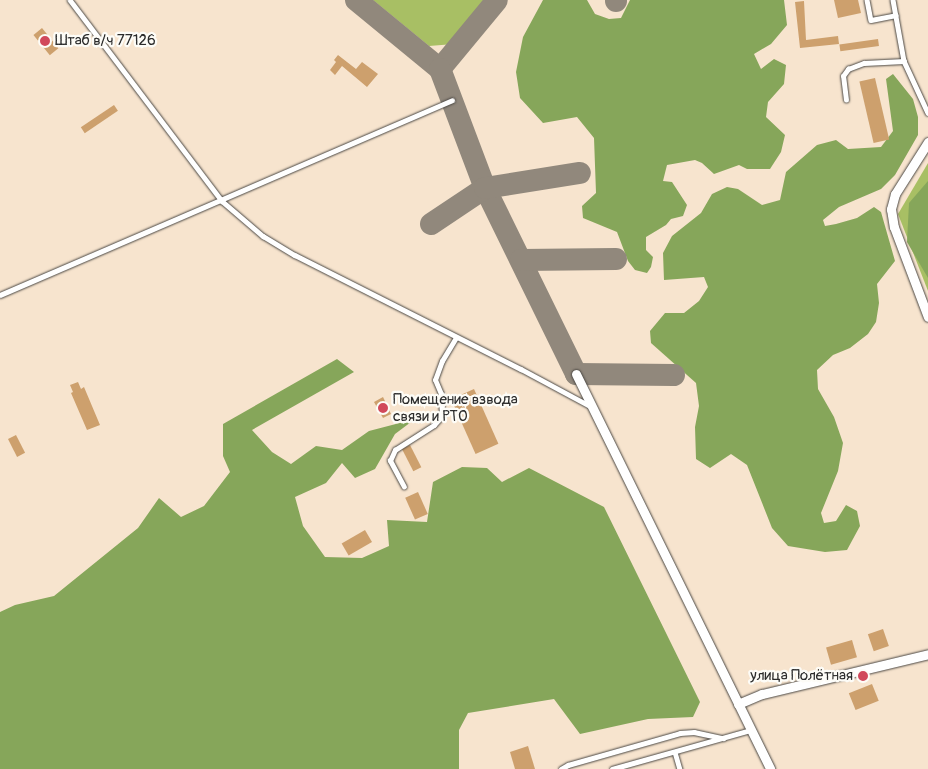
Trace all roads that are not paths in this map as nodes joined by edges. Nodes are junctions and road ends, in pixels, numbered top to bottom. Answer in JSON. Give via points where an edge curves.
{"nodes":[{"id":1,"x":70,"y":0,"type":"edge"},
{"id":2,"x":867,"y":0,"type":"edge"},
{"id":3,"x":893,"y":0,"type":"edge"},
{"id":4,"x":896,"y":15,"type":"junction"},
{"id":5,"x":904,"y":61,"type":"junction"},
{"id":6,"x":452,"y":100,"type":"dead end"},
{"id":7,"x":846,"y":100,"type":"dead end"},
{"id":8,"x":928,"y":113,"type":"edge"},
{"id":9,"x":928,"y":142,"type":"edge"},
{"id":10,"x":222,"y":201,"type":"junction"},
{"id":11,"x":0,"y":295,"type":"edge"},
{"id":12,"x":928,"y":317,"type":"edge"},
{"id":13,"x":456,"y":338,"type":"junction"},
{"id":14,"x":576,"y":374,"type":"dead end"},
{"id":15,"x":593,"y":408,"type":"junction"},
{"id":16,"x":404,"y":487,"type":"dead end"},
{"id":17,"x":928,"y":654,"type":"edge"},
{"id":18,"x":738,"y":704,"type":"junction"},
{"id":19,"x":751,"y":730,"type":"junction"},
{"id":20,"x":723,"y":738,"type":"junction"},
{"id":21,"x":675,"y":752,"type":"junction"},
{"id":22,"x":561,"y":769,"type":"edge"},
{"id":23,"x":612,"y":769,"type":"edge"},
{"id":24,"x":680,"y":769,"type":"edge"},
{"id":25,"x":770,"y":769,"type":"edge"}],
"edges":[{"from":1,"to":10,"type":"lane"},
{"from":2,"to":4,"type":"lane","via":[[871,20]]},
{"from":3,"to":4,"type":"lane"},
{"from":4,"to":5,"type":"lane"},
{"from":5,"to":7,"type":"lane","via":[[864,63],[848,69],[843,76]]},
{"from":5,"to":8,"type":"lane"},
{"from":6,"to":10,"type":"lane"},
{"from":9,"to":12,"type":"street","via":[[895,194],[891,209],[894,227]]},
{"from":10,"to":11,"type":"lane"},
{"from":10,"to":13,"type":"lane","via":[[263,236],[295,255]]},
{"from":13,"to":15,"type":"lane"},
{"from":13,"to":16,"type":"lane","via":[[435,380],[441,394],[442,416],[434,425],[395,450],[390,461]]},
{"from":14,"to":15,"type":"street"},
{"from":15,"to":18,"type":"street"},
{"from":17,"to":18,"type":"street","via":[[762,694]]},
{"from":18,"to":19,"type":"street"},
{"from":19,"to":20,"type":"lane"},
{"from":19,"to":25,"type":"street"},
{"from":20,"to":21,"type":"lane"},
{"from":20,"to":22,"type":"lane","via":[[694,732],[680,734]]},
{"from":21,"to":23,"type":"lane"},
{"from":21,"to":24,"type":"lane"}]}
